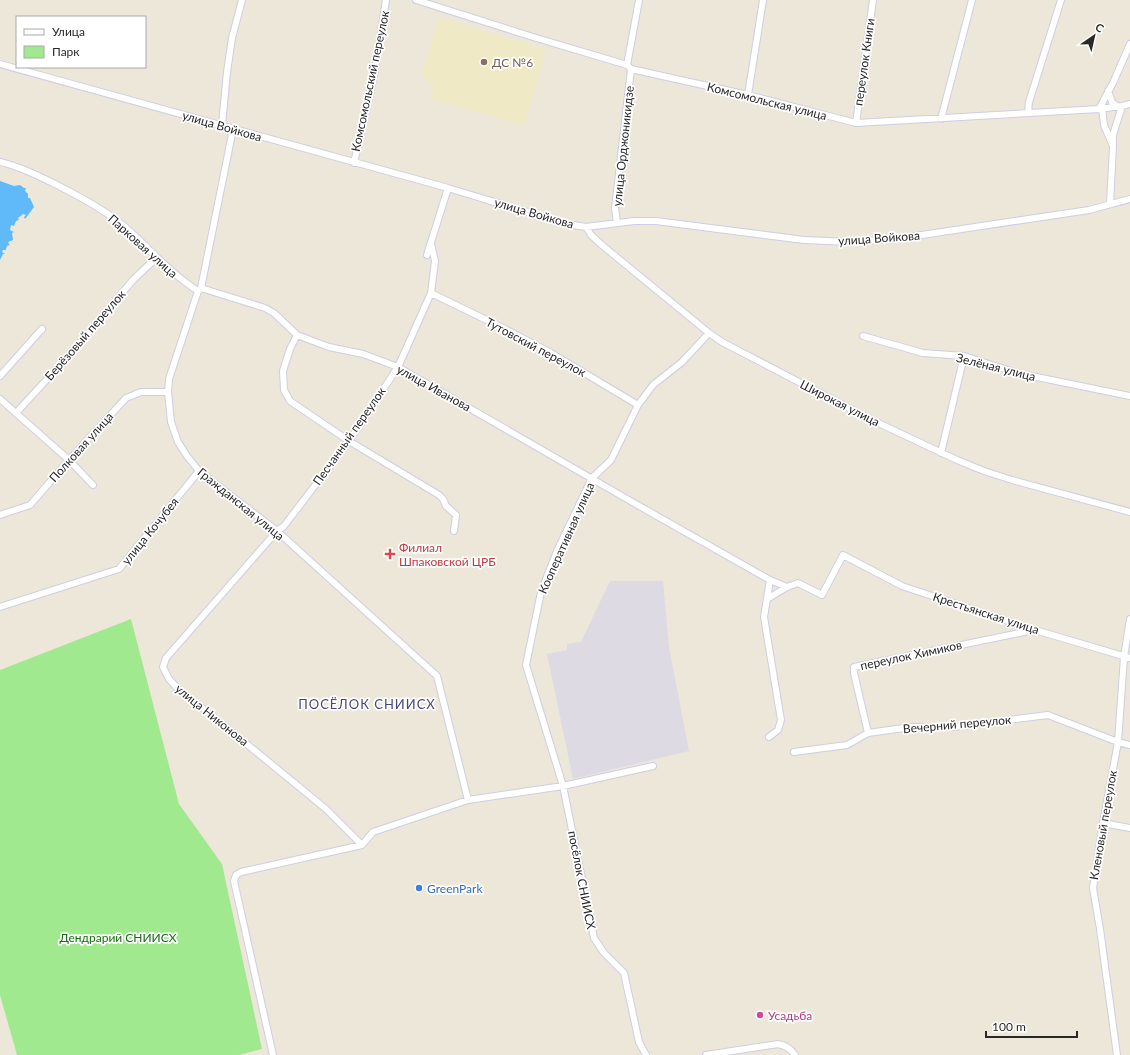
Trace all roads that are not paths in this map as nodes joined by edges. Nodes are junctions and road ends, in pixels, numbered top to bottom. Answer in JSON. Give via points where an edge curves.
{"nodes":[{"id":1,"x":242,"y":0,"type":"edge"},
{"id":2,"x":386,"y":0,"type":"edge"},
{"id":3,"x":416,"y":0,"type":"edge"},
{"id":4,"x":639,"y":0,"type":"edge"},
{"id":5,"x":763,"y":0,"type":"edge"},
{"id":6,"x":873,"y":0,"type":"edge"},
{"id":7,"x":972,"y":0,"type":"edge"},
{"id":8,"x":1061,"y":0,"type":"edge"},
{"id":9,"x":1130,"y":44,"type":"edge"},
{"id":10,"x":0,"y":64,"type":"edge"},
{"id":11,"x":629,"y":67,"type":"junction"},
{"id":12,"x":1108,"y":91,"type":"junction"},
{"id":13,"x":748,"y":95,"type":"junction"},
{"id":14,"x":1130,"y":104,"type":"edge"},
{"id":15,"x":1120,"y":106,"type":"junction"},
{"id":16,"x":1100,"y":108,"type":"junction"},
{"id":17,"x":1028,"y":113,"type":"junction"},
{"id":18,"x":941,"y":119,"type":"junction"},
{"id":19,"x":856,"y":123,"type":"junction"},
{"id":20,"x":222,"y":125,"type":"junction"},
{"id":21,"x":233,"y":129,"type":"junction"},
{"id":22,"x":1113,"y":146,"type":"junction"},
{"id":23,"x":0,"y":162,"type":"edge"},
{"id":24,"x":354,"y":163,"type":"junction"},
{"id":25,"x":448,"y":188,"type":"junction"},
{"id":26,"x":1130,"y":199,"type":"edge"},
{"id":27,"x":1110,"y":204,"type":"junction"},
{"id":28,"x":617,"y":223,"type":"junction"},
{"id":29,"x":586,"y":227,"type":"junction"},
{"id":30,"x":431,"y":244,"type":"junction"},
{"id":31,"x":427,"y":255,"type":"dead end"},
{"id":32,"x":156,"y":258,"type":"junction"},
{"id":33,"x":199,"y":290,"type":"junction"},
{"id":34,"x":431,"y":293,"type":"junction"},
{"id":35,"x":42,"y":329,"type":"dead end"},
{"id":36,"x":709,"y":333,"type":"junction"},
{"id":37,"x":297,"y":335,"type":"junction"},
{"id":38,"x":863,"y":336,"type":"dead end"},
{"id":39,"x":964,"y":356,"type":"junction"},
{"id":40,"x":398,"y":367,"type":"junction"},
{"id":41,"x":0,"y":376,"type":"edge"},
{"id":42,"x":168,"y":392,"type":"junction"},
{"id":43,"x":1130,"y":396,"type":"edge"},
{"id":44,"x":0,"y":399,"type":"edge"},
{"id":45,"x":638,"y":405,"type":"junction"},
{"id":46,"x":16,"y":413,"type":"junction"},
{"id":47,"x":349,"y":441,"type":"junction"},
{"id":48,"x":941,"y":453,"type":"junction"},
{"id":49,"x":69,"y":460,"type":"junction"},
{"id":50,"x":199,"y":471,"type":"junction"},
{"id":51,"x":592,"y":478,"type":"junction"},
{"id":52,"x":93,"y":485,"type":"dead end"},
{"id":53,"x":1130,"y":512,"type":"edge"},
{"id":54,"x":0,"y":515,"type":"edge"},
{"id":55,"x":454,"y":530,"type":"dead end"},
{"id":56,"x":277,"y":531,"type":"junction"},
{"id":57,"x":770,"y":580,"type":"junction"},
{"id":58,"x":787,"y":587,"type":"junction"},
{"id":59,"x":767,"y":599,"type":"junction"},
{"id":60,"x":0,"y":607,"type":"edge"},
{"id":61,"x":1130,"y":619,"type":"edge"},
{"id":62,"x":1035,"y":630,"type":"junction"},
{"id":63,"x":1127,"y":658,"type":"edge"},
{"id":64,"x":526,"y":665,"type":"joint"},
{"id":65,"x":868,"y":733,"type":"junction"},
{"id":66,"x":769,"y":737,"type":"dead end"},
{"id":67,"x":1118,"y":742,"type":"junction"},
{"id":68,"x":1130,"y":745,"type":"edge"},
{"id":69,"x":794,"y":752,"type":"dead end"},
{"id":70,"x":653,"y":766,"type":"dead end"},
{"id":71,"x":563,"y":786,"type":"junction"},
{"id":72,"x":468,"y":800,"type":"junction"},
{"id":73,"x":1103,"y":823,"type":"junction"},
{"id":74,"x":1130,"y":828,"type":"edge"},
{"id":75,"x":362,"y":845,"type":"junction"},
{"id":76,"x":273,"y":1055,"type":"edge"},
{"id":77,"x":646,"y":1055,"type":"edge"},
{"id":78,"x":706,"y":1055,"type":"edge"},
{"id":79,"x":795,"y":1055,"type":"edge"},
{"id":80,"x":1117,"y":1055,"type":"edge"}],
"edges":[{"from":1,"to":20,"type":"street","via":[[232,38]]},
{"from":2,"to":24,"type":"street","name":"Комсомольский переулок","via":[[374,75]]},
{"from":3,"to":11,"type":"street","name":"Комсомольская улица"},
{"from":4,"to":11,"type":"street","name":"улица Орджоникидзе"},
{"from":5,"to":13,"type":"street"},
{"from":6,"to":19,"type":"street","name":"переулок Книги"},
{"from":7,"to":18,"type":"street"},
{"from":8,"to":17,"type":"street","via":[[1029,102]]},
{"from":9,"to":12,"type":"street"},
{"from":10,"to":20,"type":"street","name":"улица Войкова"},
{"from":11,"to":13,"type":"street","name":"Комсомольская улица"},
{"from":11,"to":28,"type":"street","name":"улица Орджоникидзе","via":[[616,208]]},
{"from":12,"to":15,"type":"street","via":[[1112,102]]},
{"from":12,"to":16,"type":"street"},
{"from":13,"to":19,"type":"street","name":"Комсомольская улица"},
{"from":14,"to":15,"type":"street","name":"Комсомольская улица"},
{"from":15,"to":16,"type":"street","name":"Комсомольская улица"},
{"from":15,"to":22,"type":"street"},
{"from":16,"to":17,"type":"street","name":"Комсомольская улица"},
{"from":16,"to":22,"type":"street"},
{"from":17,"to":18,"type":"street","name":"Комсомольская улица"},
{"from":18,"to":19,"type":"street","name":"Комсомольская улица"},
{"from":20,"to":21,"type":"street","name":"улица Войкова"},
{"from":21,"to":24,"type":"street","name":"улица Войкова"},
{"from":21,"to":33,"type":"street","name":"Гражданская улица"},
{"from":22,"to":27,"type":"street"},
{"from":23,"to":32,"type":"street","name":"Парковая улица","via":[[37,175],[113,217]]},
{"from":24,"to":25,"type":"street","name":"улица Войкова"},
{"from":25,"to":29,"type":"street","name":"улица Войкова","via":[[568,224]]},
{"from":25,"to":30,"type":"street"},
{"from":26,"to":27,"type":"street","name":"улица Войкова"},
{"from":27,"to":28,"type":"street","name":"улица Войкова","via":[[1089,210],[894,239],[850,242],[804,240],[656,221]]},
{"from":28,"to":29,"type":"street","name":"улица Войкова"},
{"from":29,"to":36,"type":"street","name":"Широкая улица","via":[[603,246]]},
{"from":30,"to":31,"type":"street"},
{"from":30,"to":34,"type":"street","name":"Песчанный переулок","via":[[435,261]]},
{"from":32,"to":33,"type":"street","name":"Парковая улица","via":[[186,284]]},
{"from":32,"to":46,"type":"street","name":"Берёзовый переулок","via":[[133,280]]},
{"from":33,"to":37,"type":"street","name":"улица Иванова","via":[[265,308]]},
{"from":33,"to":42,"type":"street","name":"Гражданская улица","via":[[169,379]]},
{"from":34,"to":40,"type":"street","name":"Песчанный переулок"},
{"from":34,"to":45,"type":"street","name":"Тутовский переулок","via":[[552,353]]},
{"from":35,"to":41,"type":"street"},
{"from":36,"to":45,"type":"street","name":"Кооперативная улица","via":[[682,362],[653,385]]},
{"from":36,"to":48,"type":"street","name":"Широкая улица","via":[[750,357]]},
{"from":37,"to":40,"type":"street","name":"улица Иванова"},
{"from":37,"to":47,"type":"street","via":[[284,371],[284,390],[290,401]]},
{"from":38,"to":39,"type":"street","name":"Зелёная улица","via":[[923,353]]},
{"from":39,"to":43,"type":"street","name":"Зелёная улица","via":[[1017,373]]},
{"from":39,"to":48,"type":"street"},
{"from":40,"to":47,"type":"street","name":"Песчанный переулок"},
{"from":40,"to":51,"type":"street","name":"улица Иванова"},
{"from":42,"to":49,"type":"street","name":"Полковая улица","via":[[141,392],[126,398]]},
{"from":42,"to":50,"type":"street","name":"Гражданская улица","via":[[171,422],[178,442]]},
{"from":44,"to":46,"type":"street"},
{"from":45,"to":51,"type":"street","name":"Кооперативная улица","via":[[612,460]]},
{"from":46,"to":49,"type":"street"},
{"from":47,"to":55,"type":"street","via":[[439,495],[456,515]]},
{"from":47,"to":56,"type":"street","name":"Песчанный переулок","via":[[284,526]]},
{"from":48,"to":53,"type":"street","name":"Широкая улица","via":[[1012,480]]},
{"from":49,"to":52,"type":"street"},
{"from":49,"to":54,"type":"street","name":"Полковая улица","via":[[30,505]]},
{"from":50,"to":56,"type":"street","name":"Гражданская улица"},
{"from":50,"to":60,"type":"street","name":"улица Кочубея","via":[[118,569]]},
{"from":51,"to":57,"type":"street","name":"улица Иванова"},
{"from":51,"to":64,"type":"street","name":"Кооперативная улица","via":[[541,592]]},
{"from":56,"to":72,"type":"street","name":"Гражданская улица","via":[[437,676]]},
{"from":56,"to":75,"type":"street","name":"улица Никонова","via":[[166,658],[163,667],[168,679],[178,689],[326,809]]},
{"from":57,"to":58,"type":"street","name":"улица Иванова"},
{"from":57,"to":59,"type":"street"},
{"from":58,"to":59,"type":"street"},
{"from":58,"to":62,"type":"street","name":"Крестьянская улица","via":[[798,583],[822,595],[843,555],[902,586]]},
{"from":59,"to":66,"type":"street","via":[[764,617],[781,720],[778,730]]},
{"from":61,"to":63,"type":"street","name":"Кленовый переулок"},
{"from":62,"to":63,"type":"street","name":"Крестьянская улица"},
{"from":62,"to":65,"type":"street","name":"переулок Химиков","via":[[854,667]]},
{"from":63,"to":67,"type":"street","name":"Кленовый переулок"},
{"from":64,"to":71,"type":"street","name":"посёлок СНИИСХ"},
{"from":65,"to":67,"type":"street","name":"Вечерний переулок","via":[[911,727],[954,727],[1048,715]]},
{"from":65,"to":69,"type":"street","name":"Вечерний переулок","via":[[847,744]]},
{"from":67,"to":68,"type":"street","name":"Вечерний переулок"},
{"from":67,"to":73,"type":"street","name":"Кленовый переулок"},
{"from":70,"to":71,"type":"street"},
{"from":71,"to":72,"type":"street"},
{"from":71,"to":77,"type":"street","name":"посёлок СНИИСХ","via":[[594,938],[604,953],[624,973],[639,1042]]},
{"from":72,"to":75,"type":"street","via":[[373,832]]},
{"from":73,"to":74,"type":"street"},
{"from":73,"to":80,"type":"street","name":"Кленовый переулок","via":[[1093,888]]},
{"from":75,"to":76,"type":"street","via":[[236,875],[234,881]]},
{"from":78,"to":79,"type":"street","via":[[778,1044],[786,1046]]}]}
